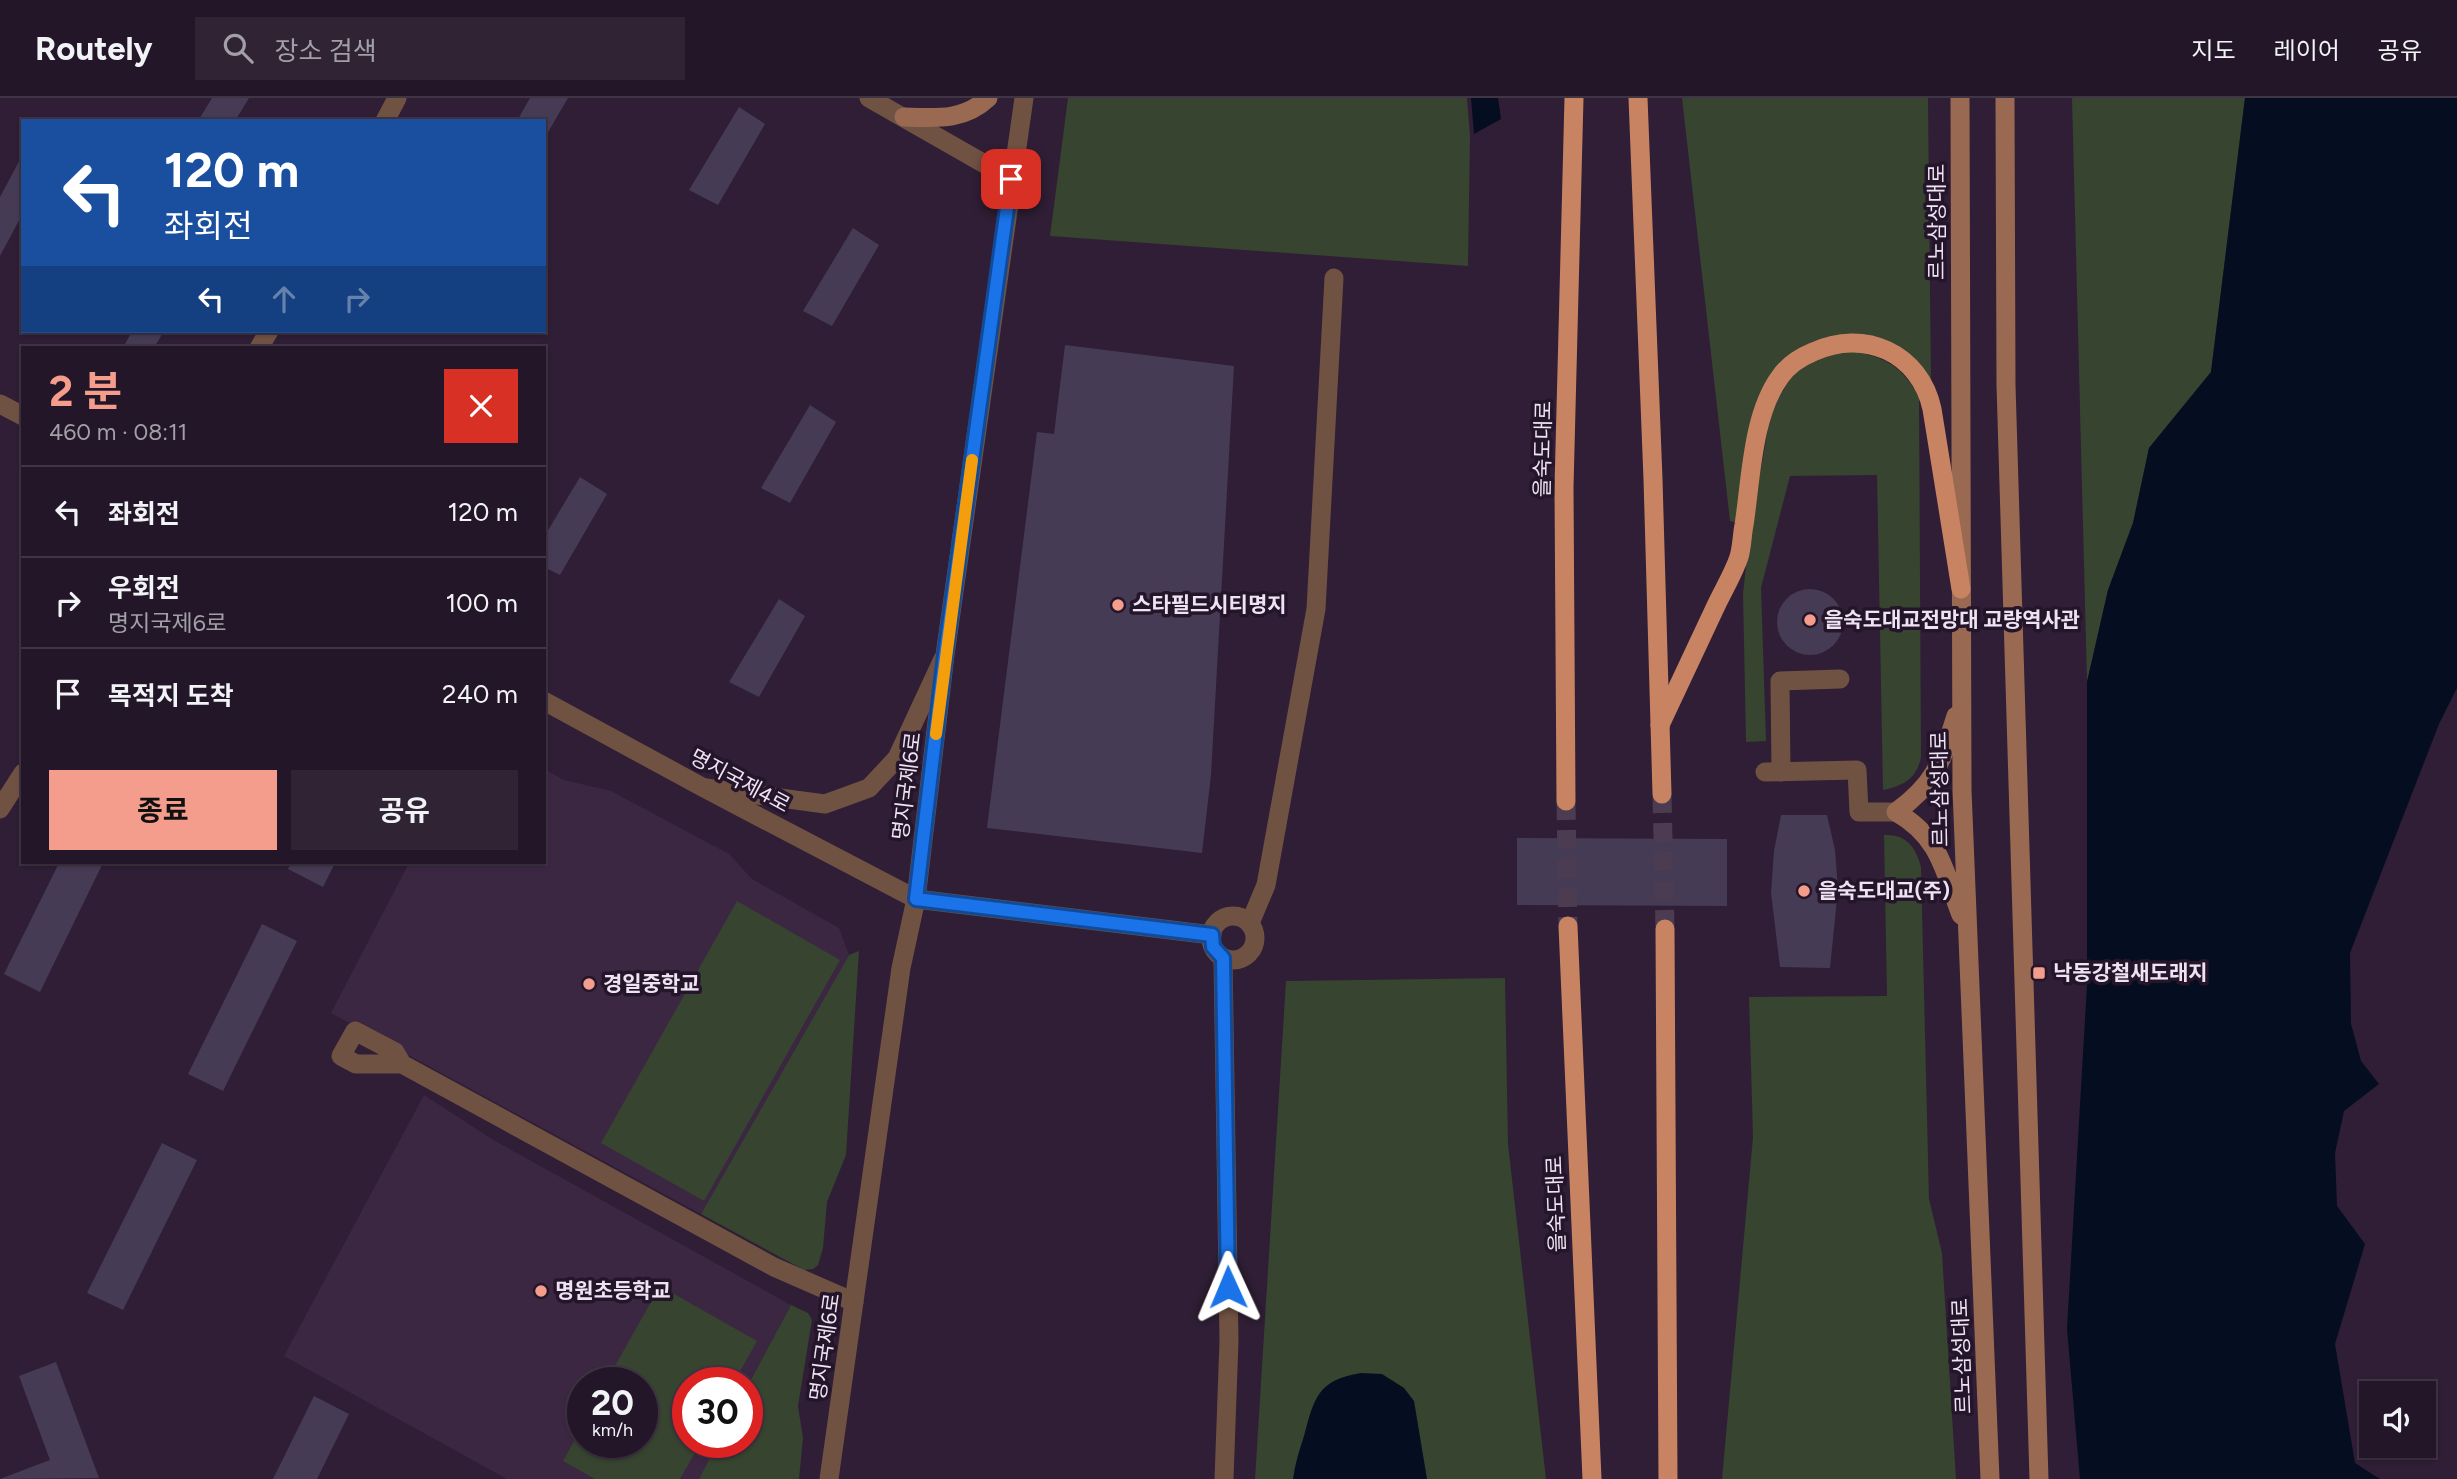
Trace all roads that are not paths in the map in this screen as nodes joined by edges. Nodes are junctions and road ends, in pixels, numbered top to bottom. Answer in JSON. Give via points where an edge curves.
{"nodes":[{"id":1,"x":397,"y":98,"type":"edge"},
{"id":2,"x":869,"y":98,"type":"edge"},
{"id":3,"x":988,"y":98,"type":"edge"},
{"id":4,"x":1024,"y":98,"type":"edge"},
{"id":5,"x":1574,"y":98,"type":"edge"},
{"id":6,"x":1638,"y":98,"type":"edge"},
{"id":7,"x":1960,"y":98,"type":"edge"},
{"id":8,"x":2005,"y":98,"type":"edge"},
{"id":9,"x":904,"y":117,"type":"junction"},
{"id":10,"x":386,"y":119,"type":"edge"},
{"id":11,"x":1011,"y":179,"type":"junction"},
{"id":12,"x":1334,"y":278,"type":"dead end"},
{"id":13,"x":0,"y":404,"type":"edge"},
{"id":14,"x":21,"y":415,"type":"edge"},
{"id":15,"x":1961,"y":589,"type":"junction"},
{"id":16,"x":945,"y":655,"type":"junction"},
{"id":17,"x":1840,"y":679,"type":"dead end"},
{"id":18,"x":1962,"y":698,"type":"junction"},
{"id":19,"x":546,"y":702,"type":"edge"},
{"id":20,"x":1660,"y":725,"type":"junction"},
{"id":21,"x":21,"y":776,"type":"edge"},
{"id":22,"x":704,"y":788,"type":"junction"},
{"id":23,"x":1662,"y":794,"type":"tunnel mouth"},
{"id":24,"x":1566,"y":800,"type":"tunnel mouth"},
{"id":25,"x":0,"y":809,"type":"edge"},
{"id":26,"x":1896,"y":812,"type":"junction"},
{"id":27,"x":916,"y":899,"type":"junction"},
{"id":28,"x":1250,"y":923,"type":"junction"},
{"id":29,"x":1568,"y":926,"type":"tunnel mouth"},
{"id":30,"x":1665,"y":929,"type":"tunnel mouth"},
{"id":31,"x":1968,"y":934,"type":"junction"},
{"id":32,"x":1212,"y":935,"type":"junction"},
{"id":33,"x":1223,"y":958,"type":"junction"},
{"id":34,"x":402,"y":1064,"type":"dead end"},
{"id":35,"x":854,"y":1303,"type":"junction"},
{"id":36,"x":829,"y":1479,"type":"edge"},
{"id":37,"x":1224,"y":1479,"type":"edge"},
{"id":38,"x":1591,"y":1479,"type":"edge"},
{"id":39,"x":1668,"y":1479,"type":"edge"},
{"id":40,"x":1990,"y":1479,"type":"edge"},
{"id":41,"x":2039,"y":1479,"type":"edge"}],
"edges":[{"from":1,"to":10,"type":"street"},
{"from":2,"to":9,"type":"street"},
{"from":3,"to":9,"type":"main road","via":[[952,117]]},
{"from":4,"to":11,"type":"street","name":"명지국제6로"},
{"from":5,"to":24,"type":"highway","name":"을숙도대로","via":[[1564,487]]},
{"from":6,"to":20,"type":"highway"},
{"from":7,"to":15,"type":"main road","name":"르노삼성대로"},
{"from":8,"to":41,"type":"main road","via":[[2006,385]]},
{"from":9,"to":11,"type":"street"},
{"from":11,"to":16,"type":"street","name":"명지국제6로"},
{"from":12,"to":28,"type":"street","via":[[1316,609],[1266,885]]},
{"from":13,"to":14,"type":"street"},
{"from":15,"to":18,"type":"main road","name":"르노삼성대로"},
{"from":15,"to":20,"type":"highway","via":[[1932,409],[1923,383],[1904,360],[1881,348],[1854,341],[1825,346],[1780,375],[1767,400],[1739,556]]},
{"from":16,"to":22,"type":"street","via":[[897,758],[869,788],[825,804]]},
{"from":16,"to":27,"type":"street","name":"명지국제6로"},
{"from":17,"to":26,"type":"street","via":[[1780,681],[1773,772],[1857,770],[1859,813]]},
{"from":18,"to":26,"type":"main road","via":[[1936,772],[1923,790]]},
{"from":18,"to":31,"type":"main road","name":"르노삼성대로"},
{"from":19,"to":22,"type":"street","name":"명지국제4로"},
{"from":20,"to":23,"type":"highway"},
{"from":21,"to":25,"type":"street"},
{"from":22,"to":27,"type":"street","name":"명지국제4로"},
{"from":26,"to":31,"type":"main road","via":[[1919,827],[1937,851]]},
{"from":27,"to":32,"type":"street"},
{"from":27,"to":35,"type":"street","name":"명지국제6로","via":[[901,968]]},
{"from":28,"to":32,"type":"street","via":[[1228,916],[1215,925]]},
{"from":28,"to":33,"type":"street","via":[[1255,935],[1253,949],[1236,961]]},
{"from":29,"to":38,"type":"highway","name":"을숙도대로"},
{"from":30,"to":39,"type":"highway"},
{"from":31,"to":40,"type":"main road","name":"르노삼성대로"},
{"from":32,"to":33,"type":"street","via":[[1213,947]]},
{"from":33,"to":37,"type":"street","via":[[1229,1341]]},
{"from":34,"to":35,"type":"street","via":[[774,1267]]},
{"from":35,"to":36,"type":"street","name":"명지국제6로"}]}
